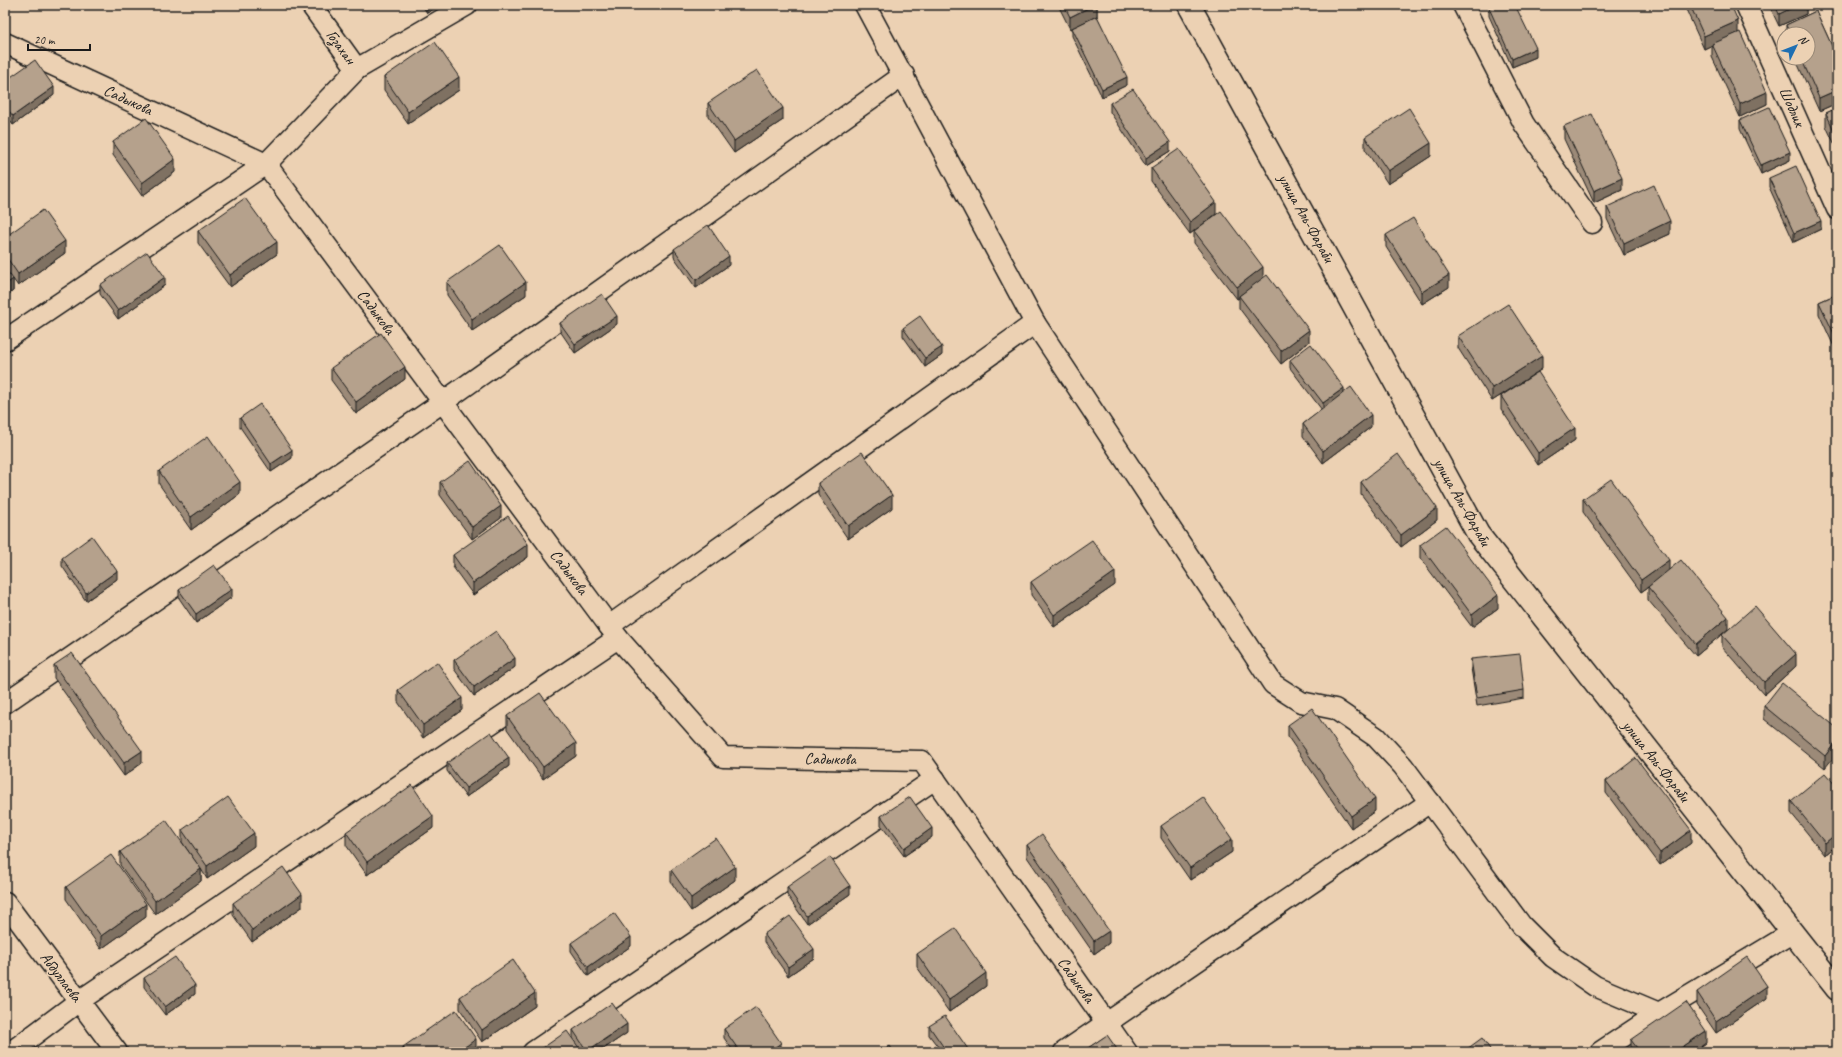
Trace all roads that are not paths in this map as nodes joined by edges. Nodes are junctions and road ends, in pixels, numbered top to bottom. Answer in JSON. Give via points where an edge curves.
{"nodes":[{"id":1,"x":311,"y":5,"type":"edge"},
{"id":2,"x":467,"y":5,"type":"edge"},
{"id":3,"x":866,"y":5,"type":"edge"},
{"id":4,"x":1189,"y":5,"type":"edge"},
{"id":5,"x":1463,"y":5,"type":"edge"},
{"id":6,"x":1746,"y":5,"type":"edge"},
{"id":7,"x":5,"y":43,"type":"edge"},
{"id":8,"x":357,"y":69,"type":"junction"},
{"id":9,"x":904,"y":75,"type":"junction"},
{"id":10,"x":266,"y":164,"type":"junction"},
{"id":11,"x":1837,"y":209,"type":"edge"},
{"id":12,"x":1592,"y":223,"type":"dead end"},
{"id":13,"x":1035,"y":323,"type":"junction"},
{"id":14,"x":5,"y":340,"type":"edge"},
{"id":15,"x":443,"y":402,"type":"junction"},
{"id":16,"x":614,"y":632,"type":"junction"},
{"id":17,"x":5,"y":703,"type":"edge"},
{"id":18,"x":935,"y":779,"type":"junction"},
{"id":19,"x":1430,"y":802,"type":"junction"},
{"id":20,"x":5,"y":902,"type":"edge"},
{"id":21,"x":1792,"y":933,"type":"junction"},
{"id":22,"x":1837,"y":989,"type":"edge"},
{"id":23,"x":79,"y":1001,"type":"junction"},
{"id":24,"x":1658,"y":1013,"type":"junction"},
{"id":25,"x":1107,"y":1024,"type":"junction"},
{"id":26,"x":11,"y":1052,"type":"edge"},
{"id":27,"x":117,"y":1052,"type":"edge"},
{"id":28,"x":534,"y":1052,"type":"edge"},
{"id":29,"x":1064,"y":1052,"type":"edge"},
{"id":30,"x":1127,"y":1052,"type":"edge"},
{"id":31,"x":1600,"y":1052,"type":"edge"}],
"edges":[{"from":1,"to":8,"type":"street","name":"Гозахан"},
{"from":2,"to":8,"type":"street"},
{"from":3,"to":9,"type":"street"},
{"from":4,"to":21,"type":"main road","name":"улица Аль-Фараби","via":[[1478,534]]},
{"from":5,"to":12,"type":"street","via":[[1524,124]]},
{"from":6,"to":11,"type":"street","name":"Шодлик"},
{"from":7,"to":10,"type":"street","name":"Садыкова"},
{"from":8,"to":10,"type":"street"},
{"from":9,"to":13,"type":"street"},
{"from":9,"to":15,"type":"street"},
{"from":10,"to":14,"type":"street"},
{"from":10,"to":15,"type":"street","name":"Садыкова"},
{"from":13,"to":16,"type":"street"},
{"from":13,"to":19,"type":"street","via":[[1273,684],[1301,702],[1335,709],[1376,737],[1403,766]]},
{"from":15,"to":16,"type":"street","name":"Садыкова"},
{"from":15,"to":17,"type":"street"},
{"from":16,"to":18,"type":"street","name":"Садыкова","via":[[723,757],[922,761]]},
{"from":16,"to":23,"type":"street"},
{"from":18,"to":25,"type":"street","name":"Садыкова"},
{"from":18,"to":28,"type":"street"},
{"from":19,"to":24,"type":"street","via":[[1522,926],[1553,957],[1595,986]]},
{"from":19,"to":25,"type":"street"},
{"from":20,"to":23,"type":"street","name":"Абдуллаева"},
{"from":21,"to":22,"type":"main road","name":"улица Аль-Фараби"},
{"from":21,"to":24,"type":"street"},
{"from":23,"to":26,"type":"street"},
{"from":23,"to":27,"type":"street","name":"Абдуллаева"},
{"from":24,"to":31,"type":"street"},
{"from":25,"to":29,"type":"street"},
{"from":25,"to":30,"type":"street","name":"Садыкова"}]}
